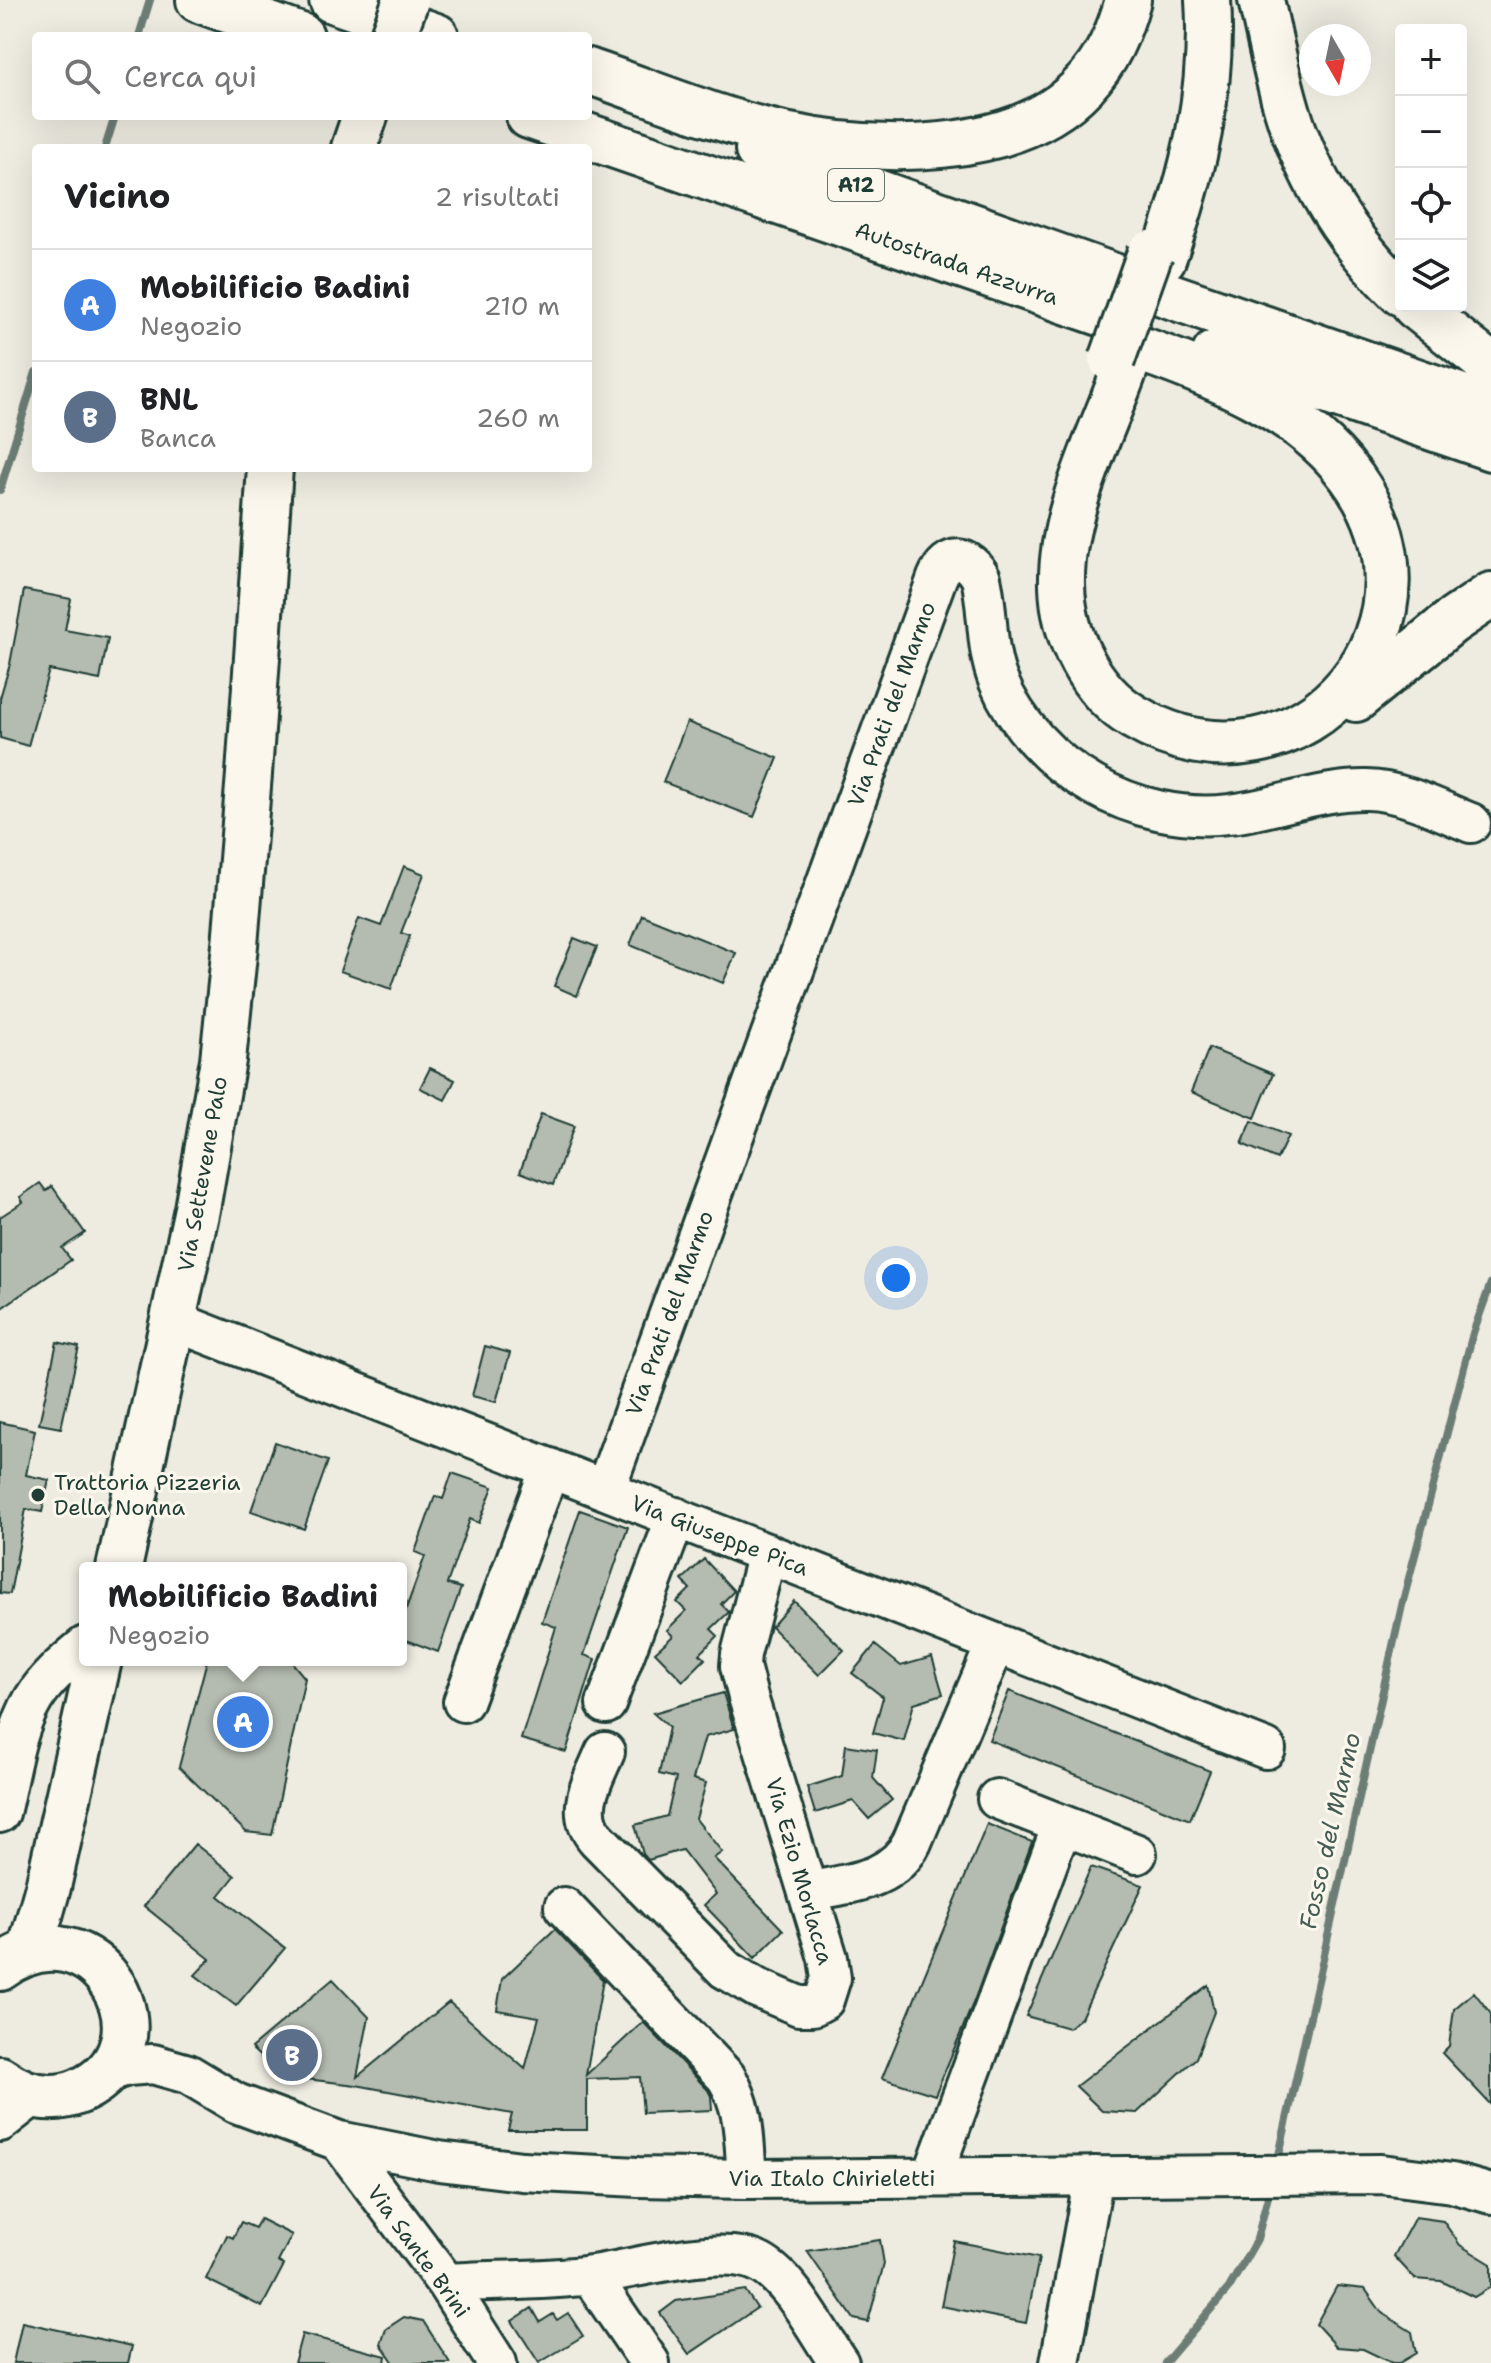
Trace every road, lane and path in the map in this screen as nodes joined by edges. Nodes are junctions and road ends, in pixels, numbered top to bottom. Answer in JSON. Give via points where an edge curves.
{"nodes":[{"id":1,"x":199,"y":0,"type":"edge"},
{"id":2,"x":332,"y":0,"type":"edge"},
{"id":3,"x":406,"y":0,"type":"edge"},
{"id":4,"x":1128,"y":0,"type":"edge"},
{"id":5,"x":1196,"y":0,"type":"edge"},
{"id":6,"x":1208,"y":0,"type":"edge"},
{"id":7,"x":1261,"y":0,"type":"edge"},
{"id":8,"x":290,"y":32,"type":"edge"},
{"id":9,"x":394,"y":32,"type":"edge"},
{"id":10,"x":424,"y":32,"type":"edge"},
{"id":11,"x":592,"y":72,"type":"edge"},
{"id":12,"x":592,"y":92,"type":"edge"},
{"id":13,"x":364,"y":120,"type":"edge"},
{"id":14,"x":541,"y":120,"type":"edge"},
{"id":15,"x":355,"y":144,"type":"edge"},
{"id":16,"x":1395,"y":286,"type":"edge"},
{"id":17,"x":1423,"y":312,"type":"edge"},
{"id":18,"x":1134,"y":318,"type":"junction"},
{"id":19,"x":1491,"y":366,"type":"edge"},
{"id":20,"x":1491,"y":407,"type":"edge"},
{"id":21,"x":1491,"y":448,"type":"edge"},
{"id":22,"x":270,"y":472,"type":"edge"},
{"id":23,"x":1491,"y":595,"type":"edge"},
{"id":24,"x":1471,"y":823,"type":"dead end"},
{"id":25,"x":174,"y":1321,"type":"junction"},
{"id":26,"x":550,"y":1468,"type":"junction"},
{"id":27,"x":605,"y":1490,"type":"junction"},
{"id":28,"x":676,"y":1517,"type":"junction"},
{"id":29,"x":767,"y":1553,"type":"junction"},
{"id":30,"x":120,"y":1562,"type":"edge"},
{"id":31,"x":996,"y":1643,"type":"junction"},
{"id":32,"x":79,"y":1651,"type":"edge"},
{"id":33,"x":98,"y":1666,"type":"edge"},
{"id":34,"x":463,"y":1702,"type":"dead end"},
{"id":35,"x":606,"y":1704,"type":"dead end"},
{"id":36,"x":1266,"y":1749,"type":"dead end"},
{"id":37,"x":605,"y":1752,"type":"dead end"},
{"id":38,"x":997,"y":1799,"type":"dead end"},
{"id":39,"x":0,"y":1813,"type":"edge"},
{"id":40,"x":1062,"y":1825,"type":"junction"},
{"id":41,"x":1137,"y":1854,"type":"dead end"},
{"id":42,"x":808,"y":1892,"type":"junction"},
{"id":43,"x":564,"y":1907,"type":"dead end"},
{"id":44,"x":34,"y":1957,"type":"edge"},
{"id":45,"x":124,"y":2011,"type":"junction"},
{"id":46,"x":107,"y":2072,"type":"junction"},
{"id":47,"x":188,"y":2074,"type":"junction"},
{"id":48,"x":11,"y":2099,"type":"edge"},
{"id":49,"x":339,"y":2141,"type":"junction"},
{"id":50,"x":1094,"y":2176,"type":"junction"},
{"id":51,"x":932,"y":2177,"type":"junction"},
{"id":52,"x":747,"y":2179,"type":"junction"},
{"id":53,"x":1491,"y":2194,"type":"edge"},
{"id":54,"x":590,"y":2275,"type":"junction"},
{"id":55,"x":446,"y":2283,"type":"junction"},
{"id":56,"x":497,"y":2363,"type":"edge"},
{"id":57,"x":650,"y":2363,"type":"edge"},
{"id":58,"x":839,"y":2363,"type":"edge"},
{"id":59,"x":1060,"y":2363,"type":"edge"}],
"edges":[{"from":1,"to":8,"type":"main road"},
{"from":2,"to":10,"type":"main road"},
{"from":3,"to":9,"type":"main road","bridge":true},
{"from":4,"to":11,"type":"main road","via":[[1107,56],[1071,97],[1014,128],[945,144],[874,146],[784,135]]},
{"from":5,"to":18,"type":"main road","via":[[1187,127]]},
{"from":6,"to":18,"type":"main road","via":[[1207,76],[1188,183]]},
{"from":7,"to":16,"type":"main road","via":[[1294,128],[1313,175],[1354,240]]},
{"from":12,"to":18,"type":"main road","name":"Autostrada Azzurra","number":"A12"},
{"from":13,"to":15,"type":"main road"},
{"from":14,"to":18,"type":"main road","via":[[584,134],[696,187]]},
{"from":17,"to":19,"type":"main road"},
{"from":18,"to":18,"type":"main road","via":[[1291,420],[1342,465],[1380,535],[1386,600],[1378,637],[1358,674],[1322,709],[1268,738],[1215,744],[1178,737],[1120,708],[1081,657],[1065,612],[1063,561],[1074,509]]},
{"from":18,"to":20,"type":"main road","name":"Autostrada Azzurra","number":"A12"},
{"from":18,"to":21,"type":"main road","name":"Autostrada Azzurra","number":"A12"},
{"from":18,"to":23,"type":"main road","via":[[1057,526],[1050,567],[1049,599],[1057,636],[1073,673],[1104,711],[1161,746],[1211,756],[1242,756],[1285,745],[1321,726]]},
{"from":22,"to":25,"type":"main road","name":"Via Settevene Palo","via":[[223,1060]]},
{"from":24,"to":27,"type":"street","name":"Via Prati del Marmo","via":[[1417,801],[1370,790],[1204,816],[1144,809],[1113,797],[1055,757],[1021,720],[995,670],[981,578],[964,560],[945,564]]},
{"from":25,"to":26,"type":"street","name":"Via Giuseppe Pica"},
{"from":25,"to":30,"type":"main road","name":"Via Settevene Palo"},
{"from":26,"to":27,"type":"street","name":"Via Giuseppe Pica"},
{"from":26,"to":34,"type":"street"},
{"from":27,"to":28,"type":"street","name":"Via Giuseppe Pica"},
{"from":28,"to":29,"type":"street","name":"Via Giuseppe Pica"},
{"from":28,"to":35,"type":"street"},
{"from":29,"to":31,"type":"street","name":"Via Giuseppe Pica"},
{"from":29,"to":42,"type":"street","name":"Via Ezio Morlacca","via":[[740,1666]]},
{"from":31,"to":36,"type":"street","name":"Via Giuseppe Pica"},
{"from":31,"to":42,"type":"street","via":[[902,1859],[876,1876]]},
{"from":32,"to":39,"type":"street","via":[[32,1701]]},
{"from":33,"to":44,"type":"main road"},
{"from":37,"to":42,"type":"street","name":"Via Ezio Morlacca","via":[[586,1801],[592,1833],[725,1969],[806,2007],[824,2000],[831,1978]]},
{"from":38,"to":40,"type":"street"},
{"from":40,"to":41,"type":"street"},
{"from":40,"to":51,"type":"street"},
{"from":43,"to":52,"type":"street","via":[[726,2077],[742,2113]]},
{"from":44,"to":45,"type":"main road","via":[[91,1960],[107,1975]]},
{"from":45,"to":46,"type":"main road","via":[[122,2042]]},
{"from":45,"to":47,"type":"street"},
{"from":46,"to":47,"type":"street","via":[[153,2064]]},
{"from":46,"to":48,"type":"main road","via":[[68,2096]]},
{"from":47,"to":49,"type":"street","name":"Via Italo Chirieletti","via":[[236,2103]]},
{"from":49,"to":52,"type":"street","name":"Via Italo Chirieletti","via":[[522,2171]]},
{"from":49,"to":55,"type":"street","name":"Via Sante Brini"},
{"from":50,"to":51,"type":"street","name":"Via Italo Chirieletti"},
{"from":50,"to":53,"type":"street","name":"Via Italo Chirieletti","via":[[1407,2175]]},
{"from":50,"to":59,"type":"street"},
{"from":51,"to":52,"type":"street","name":"Via Italo Chirieletti"},
{"from":54,"to":55,"type":"street"},
{"from":54,"to":57,"type":"street"},
{"from":54,"to":58,"type":"street","via":[[717,2255],[752,2260],[785,2284]]},
{"from":55,"to":56,"type":"street","name":"Via Sante Brini"}]}
